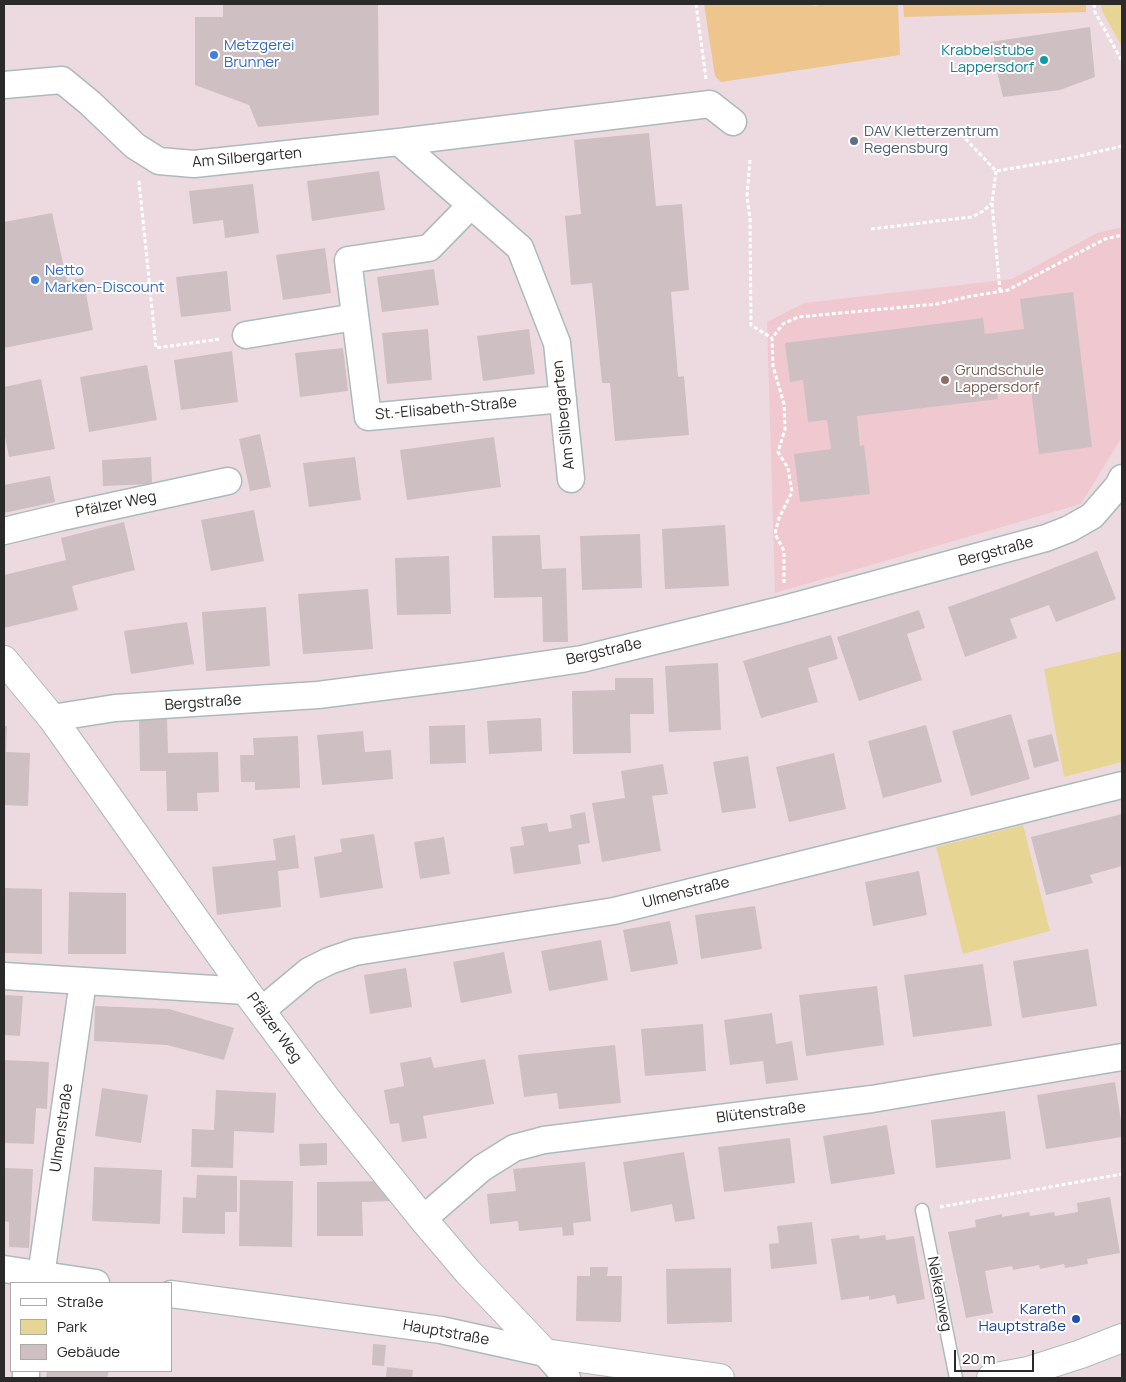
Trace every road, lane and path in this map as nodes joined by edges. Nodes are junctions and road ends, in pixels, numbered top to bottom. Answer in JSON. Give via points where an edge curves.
{"nodes":[{"id":1,"x":696,"y":4,"type":"edge"},
{"id":2,"x":1094,"y":4,"type":"edge"},
{"id":3,"x":1122,"y":61,"type":"edge"},
{"id":4,"x":4,"y":85,"type":"edge"},
{"id":5,"x":710,"y":104,"type":"junction"},
{"id":6,"x":733,"y":122,"type":"dead end"},
{"id":7,"x":961,"y":134,"type":"dead end"},
{"id":8,"x":400,"y":142,"type":"junction"},
{"id":9,"x":135,"y":146,"type":"junction"},
{"id":10,"x":1122,"y":146,"type":"edge"},
{"id":11,"x":750,"y":160,"type":"dead end"},
{"id":12,"x":996,"y":171,"type":"junction"},
{"id":13,"x":992,"y":203,"type":"junction"},
{"id":14,"x":471,"y":204,"type":"junction"},
{"id":15,"x":871,"y":229,"type":"dead end"},
{"id":16,"x":1122,"y":235,"type":"edge"},
{"id":17,"x":1000,"y":291,"type":"junction"},
{"id":18,"x":355,"y":317,"type":"junction"},
{"id":19,"x":246,"y":335,"type":"joint"},
{"id":20,"x":772,"y":338,"type":"junction"},
{"id":21,"x":563,"y":399,"type":"junction"},
{"id":22,"x":571,"y":479,"type":"dead end"},
{"id":23,"x":228,"y":481,"type":"dead end"},
{"id":24,"x":1121,"y":485,"type":"edge"},
{"id":25,"x":4,"y":531,"type":"edge"},
{"id":26,"x":784,"y":609,"type":"junction"},
{"id":27,"x":4,"y":660,"type":"edge"},
{"id":28,"x":52,"y":718,"type":"junction"},
{"id":29,"x":1122,"y":785,"type":"edge"},
{"id":30,"x":4,"y":976,"type":"edge"},
{"id":31,"x":83,"y":981,"type":"junction"},
{"id":32,"x":254,"y":1001,"type":"junction"},
{"id":33,"x":1122,"y":1057,"type":"edge"},
{"id":34,"x":1122,"y":1174,"type":"edge"},
{"id":35,"x":922,"y":1210,"type":"joint"},
{"id":36,"x":422,"y":1219,"type":"junction"},
{"id":37,"x":23,"y":1275,"type":"edge"},
{"id":38,"x":87,"y":1282,"type":"edge"},
{"id":39,"x":172,"y":1294,"type":"edge"},
{"id":40,"x":1122,"y":1338,"type":"edge"},
{"id":41,"x":545,"y":1353,"type":"junction"},
{"id":42,"x":567,"y":1378,"type":"edge"},
{"id":43,"x":720,"y":1378,"type":"edge"},
{"id":44,"x":956,"y":1378,"type":"edge"},
{"id":45,"x":991,"y":1378,"type":"edge"}],
"edges":[{"from":1,"to":5,"type":"path"},
{"from":2,"to":3,"type":"path","via":[[1095,12]]},
{"from":4,"to":9,"type":"street","name":"Am Silbergarten","via":[[62,80]]},
{"from":5,"to":6,"type":"street"},
{"from":5,"to":8,"type":"street","name":"Am Silbergarten"},
{"from":7,"to":12,"type":"path"},
{"from":8,"to":9,"type":"street","name":"Am Silbergarten","via":[[194,164],[160,161]]},
{"from":8,"to":14,"type":"street","name":"Am Silbergarten"},
{"from":9,"to":19,"type":"path","via":[[156,348]]},
{"from":10,"to":12,"type":"path"},
{"from":11,"to":20,"type":"path","via":[[747,196],[751,325]]},
{"from":12,"to":13,"type":"path"},
{"from":13,"to":15,"type":"path","via":[[972,216]]},
{"from":13,"to":17,"type":"path"},
{"from":14,"to":18,"type":"street","name":"St.-Elisabeth-Straße","via":[[429,248],[348,260]]},
{"from":14,"to":21,"type":"street","name":"Am Silbergarten","via":[[520,248],[557,343]]},
{"from":16,"to":17,"type":"path","via":[[1105,239],[1008,290]]},
{"from":17,"to":20,"type":"path","via":[[937,304],[798,317],[783,324]]},
{"from":18,"to":19,"type":"street"},
{"from":18,"to":21,"type":"street","name":"St.-Elisabeth-Straße","via":[[368,417]]},
{"from":20,"to":26,"type":"path","via":[[773,366],[784,404],[785,430],[778,452],[788,468],[792,492],[775,534],[784,551]]},
{"from":21,"to":22,"type":"street","name":"Am Silbergarten"},
{"from":23,"to":25,"type":"street","name":"Pfälzer Weg"},
{"from":24,"to":26,"type":"street","name":"Bergstraße","via":[[1092,516],[1046,538]]},
{"from":26,"to":28,"type":"street","name":"Bergstraße","via":[[582,659],[318,695],[115,708]]},
{"from":27,"to":28,"type":"street","name":"Pfälzer Weg"},
{"from":28,"to":32,"type":"street","name":"Pfälzer Weg"},
{"from":29,"to":32,"type":"street","name":"Ulmenstraße","via":[[614,911],[355,952],[329,961]]},
{"from":30,"to":31,"type":"street"},
{"from":31,"to":32,"type":"street"},
{"from":31,"to":37,"type":"street","name":"Ulmenstraße"},
{"from":32,"to":36,"type":"street","name":"Pfälzer Weg"},
{"from":33,"to":36,"type":"street","name":"Blütenstraße","via":[[872,1099],[544,1140],[514,1148],[482,1168]]},
{"from":34,"to":35,"type":"path"},
{"from":35,"to":44,"type":"lane","name":"Nelkenweg"},
{"from":36,"to":41,"type":"street","name":"Pfälzer Weg"},
{"from":37,"to":38,"type":"street"},
{"from":39,"to":41,"type":"street","name":"Hauptstraße","via":[[441,1330]]},
{"from":40,"to":45,"type":"street","via":[[1028,1371]]},
{"from":41,"to":42,"type":"street","name":"Pfälzer Weg"},
{"from":41,"to":43,"type":"street","name":"Hauptstraße"}]}
